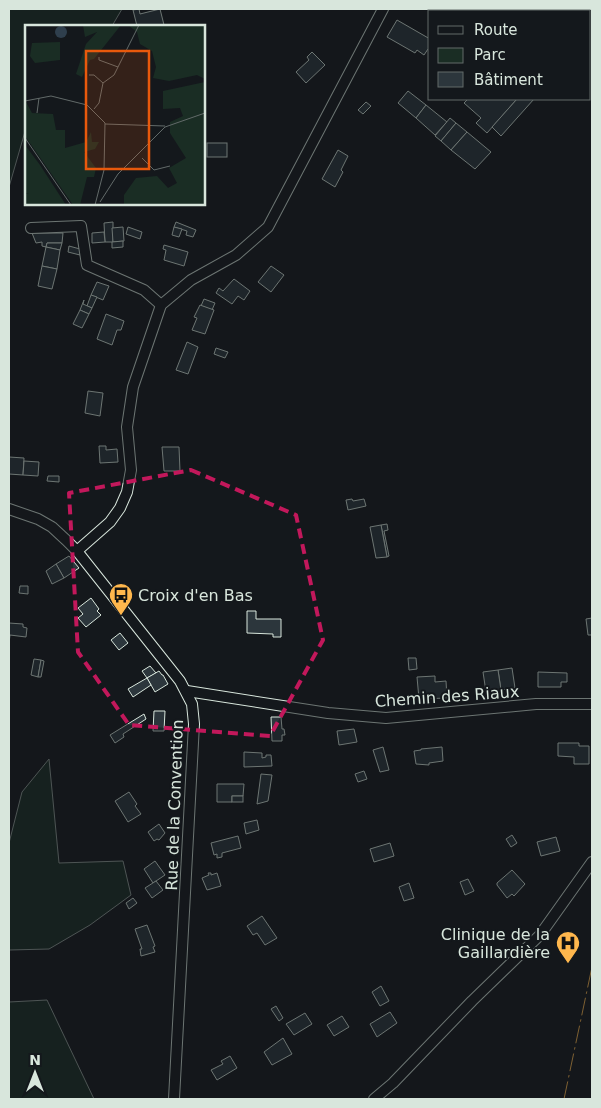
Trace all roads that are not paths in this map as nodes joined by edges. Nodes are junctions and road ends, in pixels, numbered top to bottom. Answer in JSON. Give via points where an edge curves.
{"nodes":[{"id":1,"x":383,"y":9,"type":"edge"},
{"id":2,"x":31,"y":228,"type":"dead end"},
{"id":3,"x":161,"y":305,"type":"junction"},
{"id":4,"x":9,"y":509,"type":"edge"},
{"id":5,"x":77,"y":551,"type":"junction"},
{"id":6,"x":187,"y":691,"type":"junction"},
{"id":7,"x":592,"y":704,"type":"edge"},
{"id":8,"x":592,"y":862,"type":"edge"},
{"id":9,"x":174,"y":1099,"type":"edge"},
{"id":10,"x":374,"y":1099,"type":"edge"}],
"edges":[{"from":1,"to":3,"type":"street","via":[[268,227],[236,255],[191,280]]},
{"from":2,"to":3,"type":"street","via":[[81,226],[87,265],[144,290]]},
{"from":3,"to":5,"type":"street","via":[[133,387],[127,427],[131,470],[128,492],[110,522]]},
{"from":4,"to":5,"type":"street","name":"Rue de la Convention","via":[[38,518]]},
{"from":5,"to":6,"type":"street","name":"Rue de la Convention"},
{"from":6,"to":7,"type":"street","name":"Chemin des Riaux","via":[[328,713],[386,718],[536,704]]},
{"from":6,"to":9,"type":"street","name":"Rue de la Convention","via":[[194,724]]},
{"from":8,"to":10,"type":"street","via":[[540,934]]}]}
